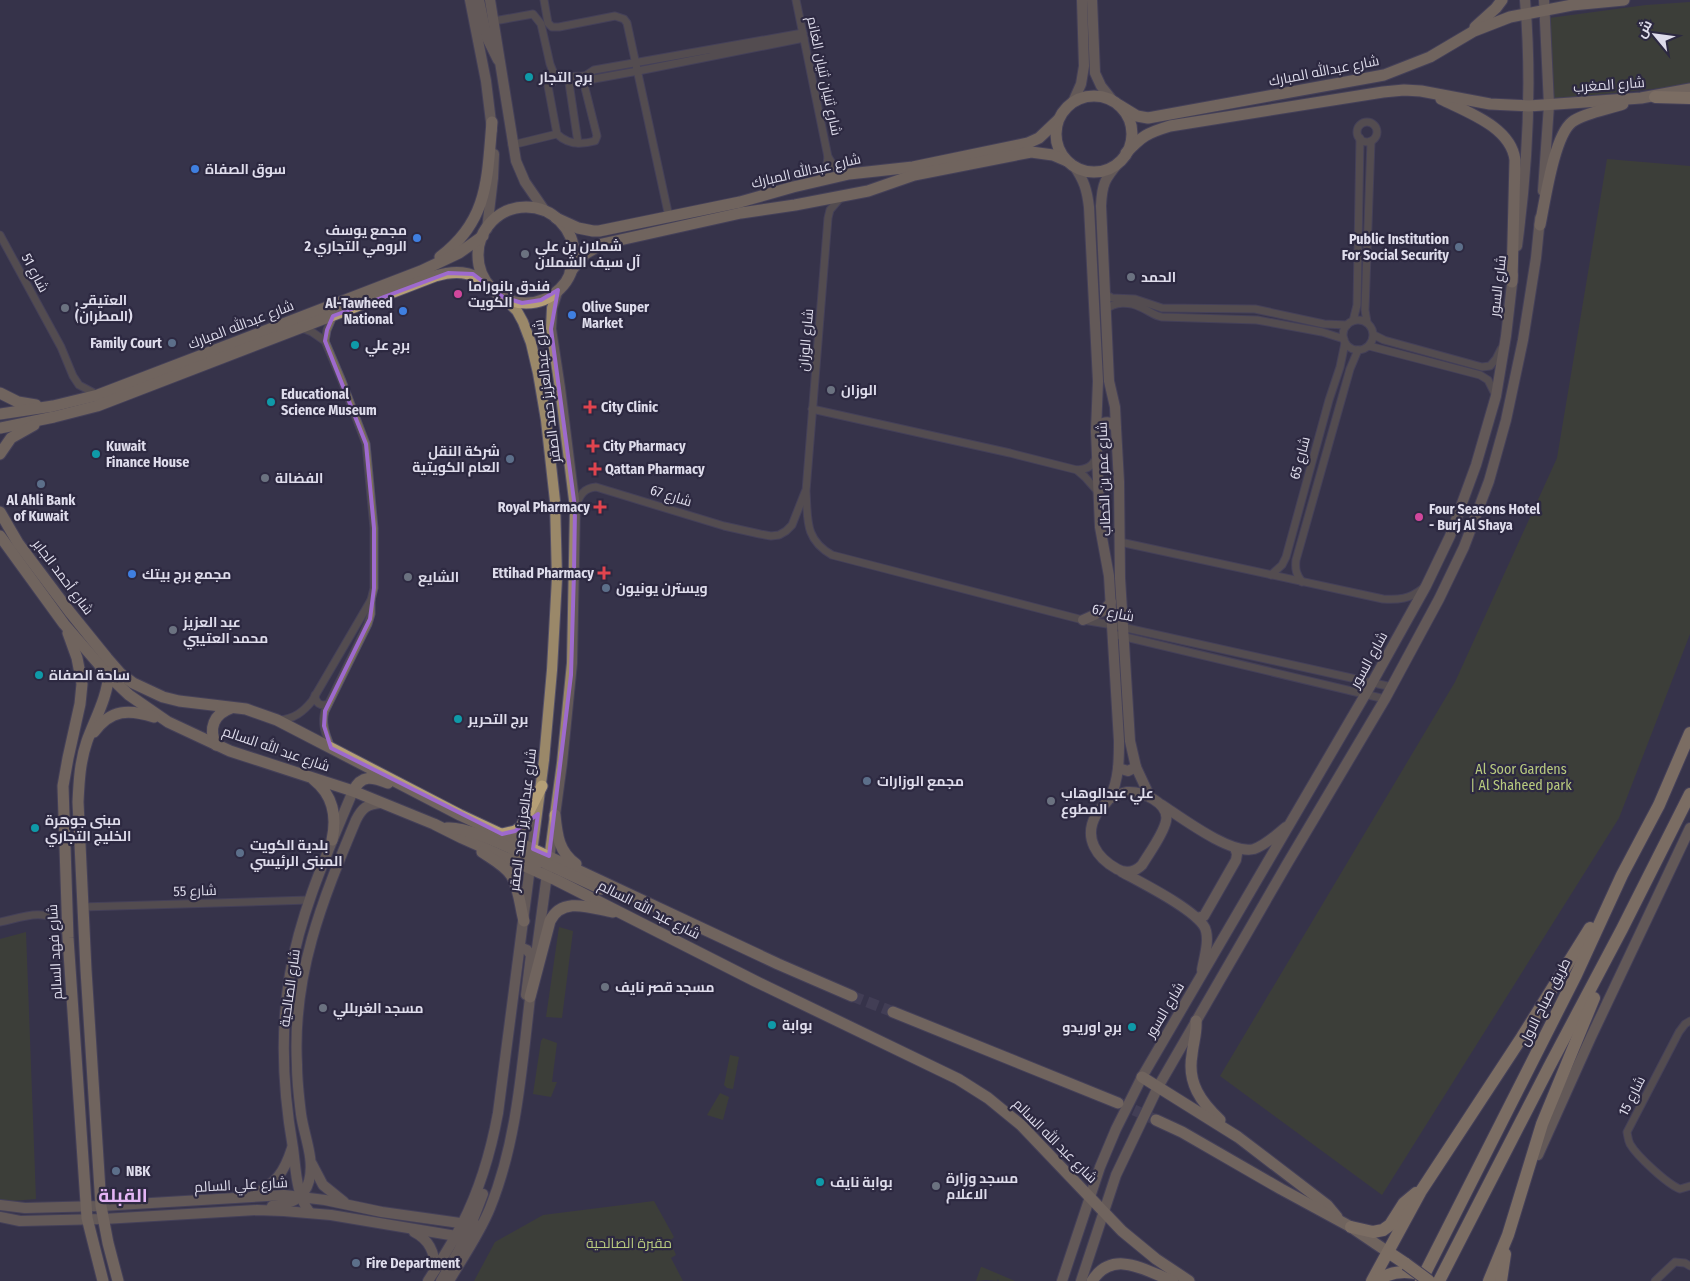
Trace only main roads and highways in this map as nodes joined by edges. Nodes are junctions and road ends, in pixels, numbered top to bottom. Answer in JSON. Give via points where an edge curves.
{"nodes":[{"id":1,"x":470,"y":0,"type":"edge"},
{"id":2,"x":479,"y":0,"type":"edge"},
{"id":3,"x":490,"y":0,"type":"edge"},
{"id":4,"x":1082,"y":0,"type":"edge"},
{"id":5,"x":1092,"y":0,"type":"edge"},
{"id":6,"x":1502,"y":0,"type":"edge"},
{"id":7,"x":1525,"y":0,"type":"edge"},
{"id":8,"x":1624,"y":0,"type":"edge"},
{"id":9,"x":1545,"y":4,"type":"edge"},
{"id":10,"x":1526,"y":13,"type":"junction"},
{"id":11,"x":1460,"y":39,"type":"junction"},
{"id":12,"x":500,"y":62,"type":"junction"},
{"id":13,"x":1690,"y":89,"type":"edge"},
{"id":14,"x":1429,"y":93,"type":"junction"},
{"id":15,"x":1655,"y":97,"type":"junction"},
{"id":16,"x":1641,"y":98,"type":"junction"},
{"id":17,"x":1690,"y":98,"type":"edge"},
{"id":18,"x":1073,"y":102,"type":"junction"},
{"id":19,"x":1116,"y":103,"type":"junction"},
{"id":20,"x":1549,"y":105,"type":"junction"},
{"id":21,"x":1529,"y":106,"type":"junction"},
{"id":22,"x":1058,"y":120,"type":"junction"},
{"id":23,"x":492,"y":122,"type":"junction"},
{"id":24,"x":1122,"y":158,"type":"junction"},
{"id":25,"x":1070,"y":164,"type":"junction"},
{"id":26,"x":870,"y":171,"type":"junction"},
{"id":27,"x":874,"y":189,"type":"junction"},
{"id":28,"x":781,"y":190,"type":"junction"},
{"id":29,"x":784,"y":207,"type":"junction"},
{"id":30,"x":545,"y":211,"type":"junction"},
{"id":31,"x":556,"y":218,"type":"junction"},
{"id":32,"x":1540,"y":224,"type":"junction"},
{"id":33,"x":485,"y":232,"type":"junction"},
{"id":34,"x":421,"y":271,"type":"junction"},
{"id":35,"x":570,"y":272,"type":"junction"},
{"id":36,"x":1512,"y":282,"type":"junction"},
{"id":37,"x":487,"y":283,"type":"junction"},
{"id":38,"x":558,"y":290,"type":"junction"},
{"id":39,"x":503,"y":297,"type":"junction"},
{"id":40,"x":0,"y":393,"type":"edge"},
{"id":41,"x":52,"y":412,"type":"junction"},
{"id":42,"x":0,"y":414,"type":"edge"},
{"id":43,"x":0,"y":428,"type":"edge"},
{"id":44,"x":1116,"y":428,"type":"junction"},
{"id":45,"x":1096,"y":431,"type":"junction"},
{"id":46,"x":0,"y":454,"type":"edge"},
{"id":47,"x":0,"y":512,"type":"edge"},
{"id":48,"x":1119,"y":524,"type":"junction"},
{"id":49,"x":1100,"y":527,"type":"junction"},
{"id":50,"x":0,"y":536,"type":"edge"},
{"id":51,"x":1111,"y":602,"type":"junction"},
{"id":52,"x":1082,"y":620,"type":"road end"},
{"id":53,"x":64,"y":624,"type":"junction"},
{"id":54,"x":1118,"y":631,"type":"junction"},
{"id":55,"x":106,"y":658,"type":"junction"},
{"id":56,"x":109,"y":676,"type":"junction"},
{"id":57,"x":80,"y":704,"type":"junction"},
{"id":58,"x":231,"y":708,"type":"junction"},
{"id":59,"x":99,"y":711,"type":"junction"},
{"id":60,"x":168,"y":722,"type":"junction"},
{"id":61,"x":1690,"y":733,"type":"edge"},
{"id":62,"x":87,"y":742,"type":"junction"},
{"id":63,"x":216,"y":745,"type":"junction"},
{"id":64,"x":1136,"y":767,"type":"junction"},
{"id":65,"x":1118,"y":768,"type":"junction"},
{"id":66,"x":310,"y":777,"type":"junction"},
{"id":67,"x":542,"y":786,"type":"junction"},
{"id":68,"x":353,"y":791,"type":"junction"},
{"id":69,"x":1690,"y":794,"type":"edge"},
{"id":70,"x":1109,"y":799,"type":"junction"},
{"id":71,"x":1154,"y":800,"type":"junction"},
{"id":72,"x":381,"y":803,"type":"junction"},
{"id":73,"x":460,"y":815,"type":"junction"},
{"id":74,"x":555,"y":815,"type":"junction"},
{"id":75,"x":1290,"y":824,"type":"junction"},
{"id":76,"x":444,"y":828,"type":"junction"},
{"id":77,"x":1690,"y":828,"type":"edge"},
{"id":78,"x":502,"y":834,"type":"junction"},
{"id":79,"x":462,"y":838,"type":"junction"},
{"id":80,"x":332,"y":840,"type":"junction"},
{"id":81,"x":1235,"y":848,"type":"junction"},
{"id":82,"x":532,"y":858,"type":"junction"},
{"id":83,"x":548,"y":865,"type":"junction"},
{"id":84,"x":1122,"y":872,"type":"junction"},
{"id":85,"x":1622,"y":875,"type":"junction"},
{"id":86,"x":608,"y":884,"type":"junction"},
{"id":87,"x":309,"y":900,"type":"junction"},
{"id":88,"x":650,"y":904,"type":"junction"},
{"id":89,"x":628,"y":915,"type":"junction"},
{"id":90,"x":1197,"y":918,"type":"junction"},
{"id":91,"x":524,"y":921,"type":"junction"},
{"id":92,"x":1622,"y":929,"type":"junction"},
{"id":93,"x":520,"y":947,"type":"junction"},
{"id":94,"x":306,"y":956,"type":"junction"},
{"id":95,"x":1200,"y":978,"type":"junction"},
{"id":96,"x":852,"y":996,"type":"tunnel mouth"},
{"id":97,"x":530,"y":997,"type":"junction"},
{"id":98,"x":893,"y":1012,"type":"tunnel mouth"},
{"id":99,"x":1196,"y":1021,"type":"junction"},
{"id":100,"x":526,"y":1033,"type":"junction"},
{"id":101,"x":1142,"y":1077,"type":"junction"},
{"id":102,"x":1158,"y":1087,"type":"junction"},
{"id":103,"x":1118,"y":1103,"type":"tunnel mouth"},
{"id":104,"x":1156,"y":1120,"type":"tunnel mouth"},
{"id":105,"x":1238,"y":1137,"type":"junction"},
{"id":106,"x":292,"y":1148,"type":"junction"},
{"id":107,"x":311,"y":1158,"type":"junction"},
{"id":108,"x":1421,"y":1191,"type":"junction"},
{"id":109,"x":1090,"y":1196,"type":"junction"},
{"id":110,"x":1519,"y":1196,"type":"junction"},
{"id":111,"x":251,"y":1197,"type":"junction"},
{"id":112,"x":301,"y":1197,"type":"junction"},
{"id":113,"x":347,"y":1204,"type":"junction"},
{"id":114,"x":0,"y":1205,"type":"edge"},
{"id":115,"x":86,"y":1206,"type":"junction"},
{"id":116,"x":101,"y":1206,"type":"junction"},
{"id":117,"x":257,"y":1210,"type":"junction"},
{"id":118,"x":1104,"y":1211,"type":"junction"},
{"id":119,"x":382,"y":1212,"type":"junction"},
{"id":120,"x":310,"y":1213,"type":"junction"},
{"id":121,"x":0,"y":1217,"type":"edge"},
{"id":122,"x":86,"y":1218,"type":"junction"},
{"id":123,"x":103,"y":1219,"type":"junction"},
{"id":124,"x":1345,"y":1223,"type":"junction"},
{"id":125,"x":380,"y":1224,"type":"junction"},
{"id":126,"x":470,"y":1224,"type":"junction"},
{"id":127,"x":408,"y":1229,"type":"junction"},
{"id":128,"x":1508,"y":1235,"type":"junction"},
{"id":129,"x":466,"y":1238,"type":"junction"},
{"id":130,"x":1388,"y":1252,"type":"junction"},
{"id":131,"x":1405,"y":1267,"type":"junction"},
{"id":132,"x":435,"y":1270,"type":"junction"},
{"id":133,"x":1423,"y":1279,"type":"edge"},
{"id":134,"x":103,"y":1281,"type":"edge"},
{"id":135,"x":118,"y":1281,"type":"edge"},
{"id":136,"x":428,"y":1281,"type":"edge"},
{"id":137,"x":440,"y":1281,"type":"edge"},
{"id":138,"x":449,"y":1281,"type":"edge"},
{"id":139,"x":1062,"y":1281,"type":"edge"},
{"id":140,"x":1081,"y":1281,"type":"edge"},
{"id":141,"x":1092,"y":1281,"type":"edge"},
{"id":142,"x":1173,"y":1281,"type":"edge"},
{"id":143,"x":1188,"y":1281,"type":"edge"},
{"id":144,"x":1372,"y":1281,"type":"edge"},
{"id":145,"x":1377,"y":1281,"type":"edge"},
{"id":146,"x":1439,"y":1281,"type":"edge"},
{"id":147,"x":1489,"y":1281,"type":"edge"},
{"id":148,"x":1501,"y":1281,"type":"edge"}],
"edges":[{"from":1,"to":23,"type":"main road"},
{"from":2,"to":12,"type":"main road","via":[[487,38]]},
{"from":3,"to":12,"type":"main road"},
{"from":4,"to":18,"type":"main road","via":[[1084,66]]},
{"from":5,"to":19,"type":"main road","via":[[1095,73],[1100,86]]},
{"from":6,"to":11,"type":"main road"},
{"from":7,"to":10,"type":"main road","name":"شارع السور"},
{"from":8,"to":9,"type":"main road"},
{"from":9,"to":10,"type":"main road"},
{"from":9,"to":20,"type":"main road"},
{"from":10,"to":11,"type":"main road","name":"شارع عبدالله المبارك","via":[[1492,23]]},
{"from":10,"to":21,"type":"main road","name":"شارع السور"},
{"from":11,"to":19,"type":"main road","name":"شارع عبدالله المبارك","via":[[1430,57],[1384,75],[1148,118],[1137,116]]},
{"from":12,"to":30,"type":"main road","via":[[516,161],[525,182]]},
{"from":13,"to":15,"type":"main road","name":"شارع المغرب"},
{"from":14,"to":21,"type":"main road","name":"شارع عبدالله المبارك","via":[[1490,104]]},
{"from":14,"to":24,"type":"main road","name":"شارع عبدالله المبارك","via":[[1384,92],[1170,126],[1140,138]]},
{"from":14,"to":36,"type":"main road","via":[[1488,123],[1511,145],[1515,160]]},
{"from":15,"to":16,"type":"main road","name":"شارع المغرب"},
{"from":15,"to":17,"type":"highway"},
{"from":16,"to":20,"type":"main road","name":"شارع المغرب"},
{"from":16,"to":32,"type":"main road","via":[[1568,126],[1558,148]]},
{"from":18,"to":19,"type":"main road","via":[[1100,96]]},
{"from":18,"to":22,"type":"main road"},
{"from":19,"to":24,"type":"main road","via":[[1127,115],[1131,128],[1131,141]]},
{"from":20,"to":21,"type":"main road","name":"شارع المغرب"},
{"from":20,"to":32,"type":"main road"},
{"from":21,"to":36,"type":"main road","name":"شارع السور","via":[[1526,172]]},
{"from":22,"to":25,"type":"main road","via":[[1056,142]]},
{"from":22,"to":26,"type":"main road","name":"شارع عبدالله المبارك","via":[[1039,138],[1028,143],[913,167]]},
{"from":23,"to":33,"type":"main road","via":[[493,178]]},
{"from":23,"to":34,"type":"main road","via":[[486,181],[475,219],[454,246]]},
{"from":24,"to":25,"type":"main road","via":[[1109,169],[1097,172]]},
{"from":24,"to":44,"type":"main road","name":"شارع عمر بن الخطاب","via":[[1102,187],[1101,206],[1109,380]]},
{"from":25,"to":27,"type":"main road","name":"شارع عبدالله المبارك","via":[[1053,156],[1031,152],[914,175]]},
{"from":25,"to":45,"type":"main road","name":"شارع عمر بن الخطاب","via":[[1083,178],[1089,207],[1098,381]]},
{"from":26,"to":27,"type":"main road","via":[[878,180]]},
{"from":26,"to":28,"type":"main road","name":"شارع عبدالله المبارك"},
{"from":27,"to":29,"type":"main road","name":"شارع عبدالله المبارك"},
{"from":28,"to":29,"type":"main road","via":[[778,199]]},
{"from":28,"to":31,"type":"main road","name":"شارع عبدالله المبارك","via":[[740,202],[592,231]]},
{"from":29,"to":35,"type":"main road","name":"شارع عبدالله المبارك","via":[[741,213],[602,244],[585,254]]},
{"from":30,"to":31,"type":"main road"},
{"from":30,"to":33,"type":"main road","via":[[513,209],[501,215]]},
{"from":31,"to":35,"type":"main road","via":[[571,239],[574,259]]},
{"from":32,"to":99,"type":"main road","via":[[1523,340],[1506,420],[1489,481],[1464,547],[1392,687]]},
{"from":33,"to":34,"type":"main road","name":"شارع عبدالله المبارك","via":[[459,253]]},
{"from":33,"to":37,"type":"main road","via":[[478,257]]},
{"from":34,"to":41,"type":"main road","name":"شارع عبدالله المبارك"},
{"from":35,"to":38,"type":"main road"},
{"from":36,"to":75,"type":"main road","name":"شارع السور","via":[[1496,396],[1476,465],[1450,536],[1426,586]]},
{"from":37,"to":39,"type":"main road"},
{"from":37,"to":41,"type":"main road","name":"شارع عبدالله المبارك","via":[[469,273],[435,276],[97,406]]},
{"from":38,"to":39,"type":"main road","via":[[535,302],[515,302]]},
{"from":38,"to":74,"type":"main road","name":"شارع عبدالعزيز حمد الصقر","via":[[552,308],[551,329],[575,508],[571,675]]},
{"from":39,"to":67,"type":"main road","name":"شارع عبدالعزيز حمد الصقر","via":[[517,311],[530,343],[546,420],[555,501],[557,597]]},
{"from":40,"to":41,"type":"main road"},
{"from":41,"to":42,"type":"main road","name":"شارع عبدالله المبارك"},
{"from":41,"to":43,"type":"main road","name":"شارع عبدالله المبارك"},
{"from":41,"to":46,"type":"main road","via":[[16,435]]},
{"from":44,"to":45,"type":"main road","via":[[1105,422]]},
{"from":44,"to":48,"type":"main road","name":"شارع عمر بن الخطاب"},
{"from":45,"to":49,"type":"main road","name":"شارع عمر بن الخطاب"},
{"from":47,"to":55,"type":"main road","name":"شارع أحمد الجابر","via":[[18,543]]},
{"from":48,"to":49,"type":"main road","via":[[1110,533]]},
{"from":48,"to":54,"type":"main road","name":"شارع عمر بن الخطاب"},
{"from":49,"to":51,"type":"main road","name":"شارع عمر بن الخطاب"},
{"from":50,"to":53,"type":"main road","name":"شارع أحمد الجابر"},
{"from":51,"to":52,"type":"main road","via":[[1103,611]]},
{"from":51,"to":54,"type":"main road","name":"شارع عمر بن الخطاب"},
{"from":53,"to":56,"type":"main road","name":"شارع عبد الله السالم"},
{"from":53,"to":57,"type":"main road","name":"شارع فهد السالم","via":[[80,668]]},
{"from":54,"to":64,"type":"main road","name":"شارع عمر بن الخطاب","via":[[1130,741]]},
{"from":54,"to":65,"type":"main road","name":"شارع عمر بن الخطاب"},
{"from":55,"to":56,"type":"main road"},
{"from":55,"to":58,"type":"main road","name":"شارع عبد الله السالم","via":[[121,674],[157,694],[179,701]]},
{"from":56,"to":59,"type":"main road"},
{"from":56,"to":60,"type":"main road","name":"شارع عبد الله السالم","via":[[129,695]]},
{"from":57,"to":59,"type":"main road","via":[[92,699],[97,702]]},
{"from":57,"to":115,"type":"main road","name":"شارع فهد السالم","via":[[63,786],[68,938]]},
{"from":58,"to":63,"type":"main road","via":[[217,715],[213,722],[212,738]]},
{"from":58,"to":73,"type":"main road","name":"شارع عبد الله السالم","via":[[246,709],[276,720]]},
{"from":59,"to":62,"type":"main road"},
{"from":60,"to":62,"type":"main road","via":[[134,712],[116,714],[98,726]]},
{"from":60,"to":63,"type":"main road","name":"شارع عبد الله السالم"},
{"from":61,"to":85,"type":"highway","name":"طريق صباح الاول","via":[[1659,805]]},
{"from":62,"to":116,"type":"main road","via":[[78,786],[82,908]]},
{"from":63,"to":66,"type":"main road","name":"شارع عبد الله السالم"},
{"from":64,"to":65,"type":"main road","via":[[1128,771]]},
{"from":64,"to":71,"type":"main road","name":"شارع عمر بن الخطاب"},
{"from":65,"to":70,"type":"main road","name":"شارع عمر بن الخطاب"},
{"from":66,"to":68,"type":"main road","name":"شارع عبد الله السالم"},
{"from":66,"to":80,"type":"main road","via":[[324,790],[332,806],[335,825]]},
{"from":67,"to":78,"type":"main road","via":[[521,827]]},
{"from":67,"to":82,"type":"main road","name":"شارع عبدالعزيز حمد الصقر"},
{"from":68,"to":72,"type":"main road","name":"شارع عبد الله السالم"},
{"from":68,"to":73,"type":"main road","via":[[361,780],[370,778]]},
{"from":68,"to":80,"type":"main road","name":"شارع الصالحية"},
{"from":69,"to":92,"type":"highway"},
{"from":70,"to":71,"type":"main road","via":[[1129,792]]},
{"from":70,"to":84,"type":"main road","via":[[1094,818],[1092,841],[1096,852],[1106,863]]},
{"from":71,"to":81,"type":"main road"},
{"from":71,"to":84,"type":"main road","via":[[1165,811],[1164,827],[1142,865],[1130,872]]},
{"from":72,"to":76,"type":"main road","name":"شارع عبد الله السالم"},
{"from":72,"to":94,"type":"main road","name":"شارع الصالحية","via":[[370,804],[356,820],[322,903]]},
{"from":73,"to":78,"type":"main road","name":"شارع عبد الله السالم"},
{"from":74,"to":83,"type":"main road","name":"شارع عبدالعزيز حمد الصقر"},
{"from":74,"to":86,"type":"main road","via":[[559,842],[565,854]]},
{"from":75,"to":81,"type":"main road","via":[[1253,849]]},
{"from":75,"to":95,"type":"main road","name":"شارع السور"},
{"from":76,"to":79,"type":"main road","name":"شارع عبد الله السالم"},
{"from":76,"to":82,"type":"main road","via":[[471,832]]},
{"from":77,"to":110,"type":"main road"},
{"from":78,"to":82,"type":"main road","name":"شارع عبد الله السالم"},
{"from":79,"to":82,"type":"main road","name":"شارع عبد الله السالم"},
{"from":79,"to":91,"type":"main road","via":[[509,873],[514,880]]},
{"from":80,"to":87,"type":"main road","name":"شارع الصالحية"},
{"from":81,"to":90,"type":"main road","via":[[1236,860],[1204,916]]},
{"from":82,"to":83,"type":"main road","name":"شارع عبد الله السالم"},
{"from":82,"to":83,"type":"main road","name":"شارع عبد الله السالم"},
{"from":82,"to":91,"type":"main road","name":"شارع عبدالعزيز حمد الصقر"},
{"from":83,"to":86,"type":"main road","name":"شارع عبد الله السالم"},
{"from":83,"to":88,"type":"main road","via":[[620,897]]},
{"from":83,"to":89,"type":"main road","name":"شارع عبد الله السالم"},
{"from":83,"to":97,"type":"main road","name":"شارع عبدالعزيز حمد الصقر"},
{"from":84,"to":90,"type":"main road"},
{"from":85,"to":108,"type":"highway","via":[[1527,1030]]},
{"from":85,"to":133,"type":"highway","name":"طريق صباح الاول","via":[[1576,975]]},
{"from":86,"to":88,"type":"main road","name":"شارع عبد الله السالم"},
{"from":87,"to":94,"type":"main road","via":[[316,908]]},
{"from":87,"to":106,"type":"main road","name":"شارع الصالحية","via":[[286,1003],[284,1055]]},
{"from":88,"to":96,"type":"main road","name":"شارع عبد الله السالم"},
{"from":89,"to":97,"type":"main road","via":[[576,906],[559,909],[550,921]]},
{"from":89,"to":109,"type":"main road","name":"شارع عبد الله السالم","via":[[755,981],[958,1079],[1021,1125]]},
{"from":90,"to":95,"type":"main road","via":[[1206,929],[1207,942]]},
{"from":91,"to":93,"type":"main road","name":"شارع عبدالعزيز حمد الصقر"},
{"from":92,"to":110,"type":"highway","via":[[1542,1124]]},
{"from":92,"to":146,"type":"highway"},
{"from":93,"to":100,"type":"main road","via":[[531,955],[524,1016]]},
{"from":93,"to":126,"type":"main road","name":"شارع عبدالعزيز حمد الصقر","via":[[492,1145],[494,1159]]},
{"from":94,"to":107,"type":"main road","name":"شارع الصالحية","via":[[299,1004],[296,1065],[301,1113]]},
{"from":95,"to":101,"type":"main road","name":"شارع السور"},
{"from":97,"to":100,"type":"main road","name":"شارع عبدالعزيز حمد الصقر"},
{"from":98,"to":103,"type":"main road"},
{"from":99,"to":102,"type":"main road"},
{"from":99,"to":105,"type":"main road","via":[[1190,1067],[1194,1085],[1207,1106]]},
{"from":100,"to":126,"type":"main road","name":"شارع عبدالعزيز حمد الصقر","via":[[508,1152],[492,1202]]},
{"from":101,"to":102,"type":"main road"},
{"from":101,"to":109,"type":"main road","name":"شارع السور","via":[[1116,1129]]},
{"from":102,"to":105,"type":"main road"},
{"from":102,"to":118,"type":"main road","via":[[1123,1160]]},
{"from":104,"to":124,"type":"main road"},
{"from":105,"to":124,"type":"main road","via":[[1327,1205]]},
{"from":106,"to":111,"type":"main road","via":[[276,1180]]},
{"from":106,"to":112,"type":"main road","name":"شارع الصالحية"},
{"from":107,"to":112,"type":"main road","name":"شارع الصالحية","via":[[310,1179]]},
{"from":107,"to":113,"type":"main road","via":[[324,1185]]},
{"from":108,"to":124,"type":"highway","via":[[1404,1203],[1383,1230],[1372,1232]]},
{"from":108,"to":130,"type":"highway"},
{"from":109,"to":118,"type":"main road","name":"شارع عبد الله السالم"},
{"from":109,"to":139,"type":"main road","name":"شارع السور"},
{"from":110,"to":128,"type":"highway"},
{"from":111,"to":112,"type":"main road","name":"شارع علي السالم"},
{"from":111,"to":116,"type":"main road","name":"شارع علي السالم"},
{"from":112,"to":113,"type":"main road","name":"شارع علي السالم"},
{"from":112,"to":117,"type":"main road"},
{"from":112,"to":120,"type":"main road","name":"شارع الصالحية"},
{"from":113,"to":119,"type":"main road","name":"شارع علي السالم"},
{"from":114,"to":115,"type":"main road","name":"شارع علي السالم","via":[[25,1208]]},
{"from":115,"to":116,"type":"main road","name":"شارع علي السالم"},
{"from":115,"to":122,"type":"main road","name":"شارع فهد السالم"},
{"from":116,"to":123,"type":"main road"},
{"from":117,"to":120,"type":"main road","name":"شارع علي السالم"},
{"from":117,"to":123,"type":"main road","name":"شارع علي السالم"},
{"from":118,"to":140,"type":"main road"},
{"from":118,"to":143,"type":"main road","name":"شارع عبد الله السالم","via":[[1156,1259]]},
{"from":119,"to":125,"type":"main road"},
{"from":119,"to":126,"type":"main road","name":"شارع علي السالم"},
{"from":120,"to":125,"type":"main road","name":"شارع علي السالم"},
{"from":121,"to":122,"type":"main road","name":"شارع علي السالم","via":[[20,1221]]},
{"from":122,"to":123,"type":"main road","name":"شارع علي السالم"},
{"from":122,"to":134,"type":"main road","name":"شارع فهد السالم"},
{"from":123,"to":135,"type":"main road"},
{"from":124,"to":130,"type":"main road"},
{"from":125,"to":127,"type":"main road","name":"شارع علي السالم"},
{"from":126,"to":129,"type":"main road","name":"شارع عبدالعزيز حمد الصقر"},
{"from":126,"to":129,"type":"main road"},
{"from":127,"to":129,"type":"main road","name":"شارع علي السالم"},
{"from":127,"to":132,"type":"main road","via":[[427,1241],[435,1260]]},
{"from":128,"to":147,"type":"highway"},
{"from":128,"to":148,"type":"highway"},
{"from":129,"to":132,"type":"main road","name":"شارع عبدالعزيز حمد الصقر"},
{"from":129,"to":137,"type":"main road"},
{"from":129,"to":138,"type":"main road","name":"شارع عبدالعزيز حمد الصقر"},
{"from":130,"to":131,"type":"highway"},
{"from":130,"to":144,"type":"highway"},
{"from":131,"to":133,"type":"highway","bridge":true},
{"from":131,"to":145,"type":"highway"},
{"from":132,"to":136,"type":"main road","name":"شارع عبدالعزيز حمد الصقر"},
{"from":141,"to":142,"type":"main road","via":[[1105,1268],[1121,1264],[1134,1265]]}]}
